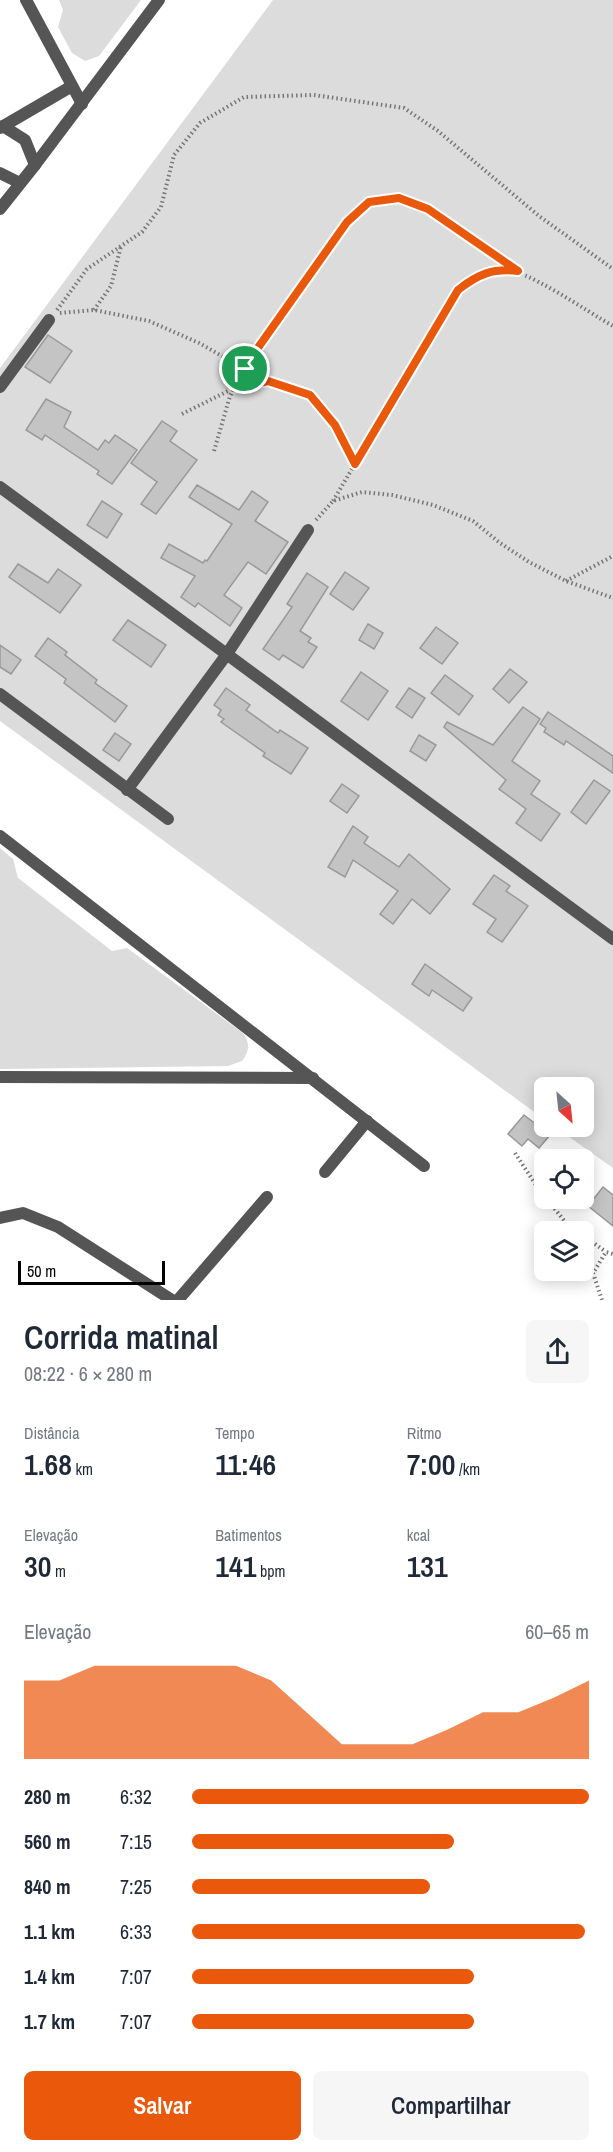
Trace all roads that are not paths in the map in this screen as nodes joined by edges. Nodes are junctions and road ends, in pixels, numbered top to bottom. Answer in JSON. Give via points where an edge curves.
{"nodes":[{"id":1,"x":26,"y":0,"type":"edge"},
{"id":2,"x":159,"y":0,"type":"edge"},
{"id":3,"x":72,"y":86,"type":"junction"},
{"id":4,"x":82,"y":104,"type":"junction"},
{"id":5,"x":2,"y":127,"type":"edge"},
{"id":6,"x":35,"y":165,"type":"junction"},
{"id":7,"x":0,"y":172,"type":"edge"},
{"id":8,"x":20,"y":183,"type":"junction"},
{"id":9,"x":0,"y":209,"type":"edge"},
{"id":10,"x":49,"y":320,"type":"dead end"},
{"id":11,"x":0,"y":387,"type":"edge"},
{"id":12,"x":0,"y":487,"type":"edge"},
{"id":13,"x":308,"y":530,"type":"road end"},
{"id":14,"x":227,"y":654,"type":"junction"},
{"id":15,"x":0,"y":694,"type":"edge"},
{"id":16,"x":127,"y":790,"type":"junction"},
{"id":17,"x":168,"y":819,"type":"dead end"},
{"id":18,"x":0,"y":836,"type":"edge"},
{"id":19,"x":613,"y":939,"type":"edge"},
{"id":20,"x":0,"y":1077,"type":"edge"},
{"id":21,"x":313,"y":1078,"type":"junction"},
{"id":22,"x":367,"y":1120,"type":"junction"},
{"id":23,"x":424,"y":1166,"type":"dead end"},
{"id":24,"x":325,"y":1172,"type":"dead end"},
{"id":25,"x":267,"y":1197,"type":"dead end"},
{"id":26,"x":0,"y":1218,"type":"edge"},
{"id":27,"x":172,"y":1300,"type":"edge"},
{"id":28,"x":178,"y":1300,"type":"edge"}],
"edges":[{"from":1,"to":3,"type":"street"},
{"from":2,"to":4,"type":"street"},
{"from":3,"to":4,"type":"street"},
{"from":3,"to":5,"type":"street"},
{"from":4,"to":6,"type":"street"},
{"from":5,"to":6,"type":"street","via":[[25,140]]},
{"from":6,"to":8,"type":"street"},
{"from":7,"to":8,"type":"street"},
{"from":8,"to":9,"type":"street"},
{"from":10,"to":11,"type":"street"},
{"from":12,"to":14,"type":"street"},
{"from":13,"to":14,"type":"street"},
{"from":14,"to":16,"type":"street"},
{"from":14,"to":19,"type":"street"},
{"from":15,"to":16,"type":"street"},
{"from":16,"to":17,"type":"street"},
{"from":18,"to":21,"type":"street"},
{"from":20,"to":21,"type":"street"},
{"from":21,"to":22,"type":"street"},
{"from":22,"to":23,"type":"street"},
{"from":22,"to":24,"type":"street"},
{"from":25,"to":28,"type":"street"},
{"from":26,"to":27,"type":"street","via":[[23,1213],[58,1227]]}]}
